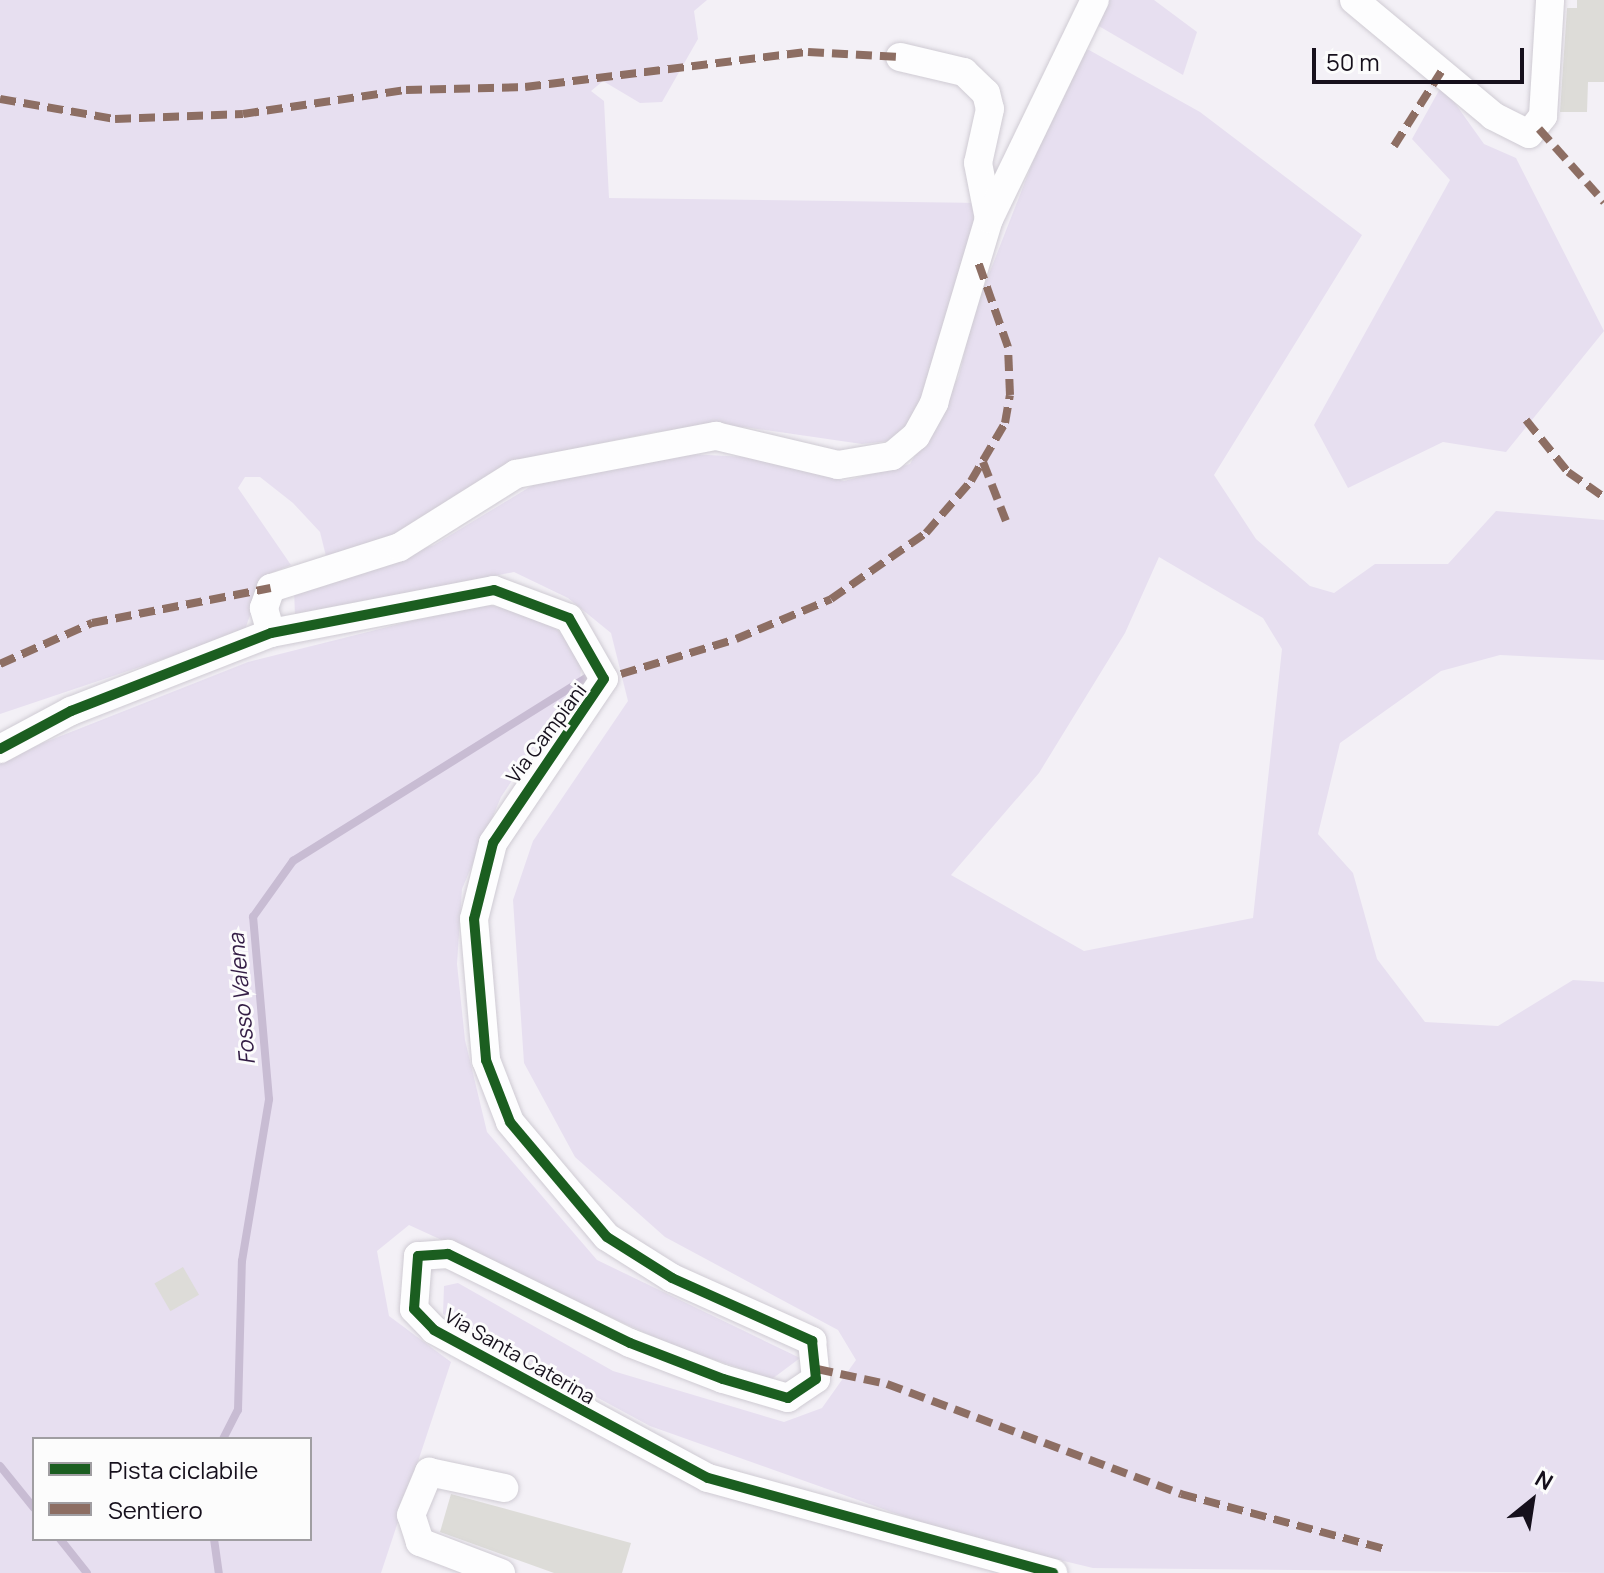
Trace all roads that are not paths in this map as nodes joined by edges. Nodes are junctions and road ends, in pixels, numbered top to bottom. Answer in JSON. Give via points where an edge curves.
{"nodes":[{"id":1,"x":1095,"y":0,"type":"edge"},
{"id":2,"x":1354,"y":0,"type":"edge"},
{"id":3,"x":1550,"y":0,"type":"edge"},
{"id":4,"x":900,"y":57,"type":"dead end"},
{"id":5,"x":989,"y":219,"type":"junction"},
{"id":6,"x":271,"y":633,"type":"junction"},
{"id":7,"x":0,"y":749,"type":"edge"},
{"id":8,"x":815,"y":1353,"type":"joint"},
{"id":9,"x":504,"y":1488,"type":"dead end"},
{"id":10,"x":501,"y":1573,"type":"edge"},
{"id":11,"x":1053,"y":1573,"type":"edge"}],
"edges":[{"from":1,"to":5,"type":"street"},
{"from":2,"to":3,"type":"street","via":[[1493,116],[1529,134],[1543,116]]},
{"from":4,"to":5,"type":"street","via":[[964,72],[986,93],[990,109],[978,163]]},
{"from":5,"to":6,"type":"street","via":[[934,403],[916,436],[892,456],[838,465],[716,436],[516,474],[400,547],[271,588],[264,608]]},
{"from":6,"to":7,"type":"street","name":"Via Campiani","via":[[71,711]]},
{"from":6,"to":8,"type":"street","name":"Via Campiani","via":[[494,590],[569,618],[613,676],[493,843],[474,919],[486,1060],[510,1122],[607,1237],[672,1278],[798,1332]]},
{"from":8,"to":11,"type":"street","name":"Via Santa Caterina","via":[[816,1379],[788,1398],[630,1343],[448,1254],[418,1256],[411,1276],[414,1309],[434,1330],[708,1478]]},
{"from":9,"to":10,"type":"street","via":[[429,1472],[411,1515],[420,1542]]}]}
